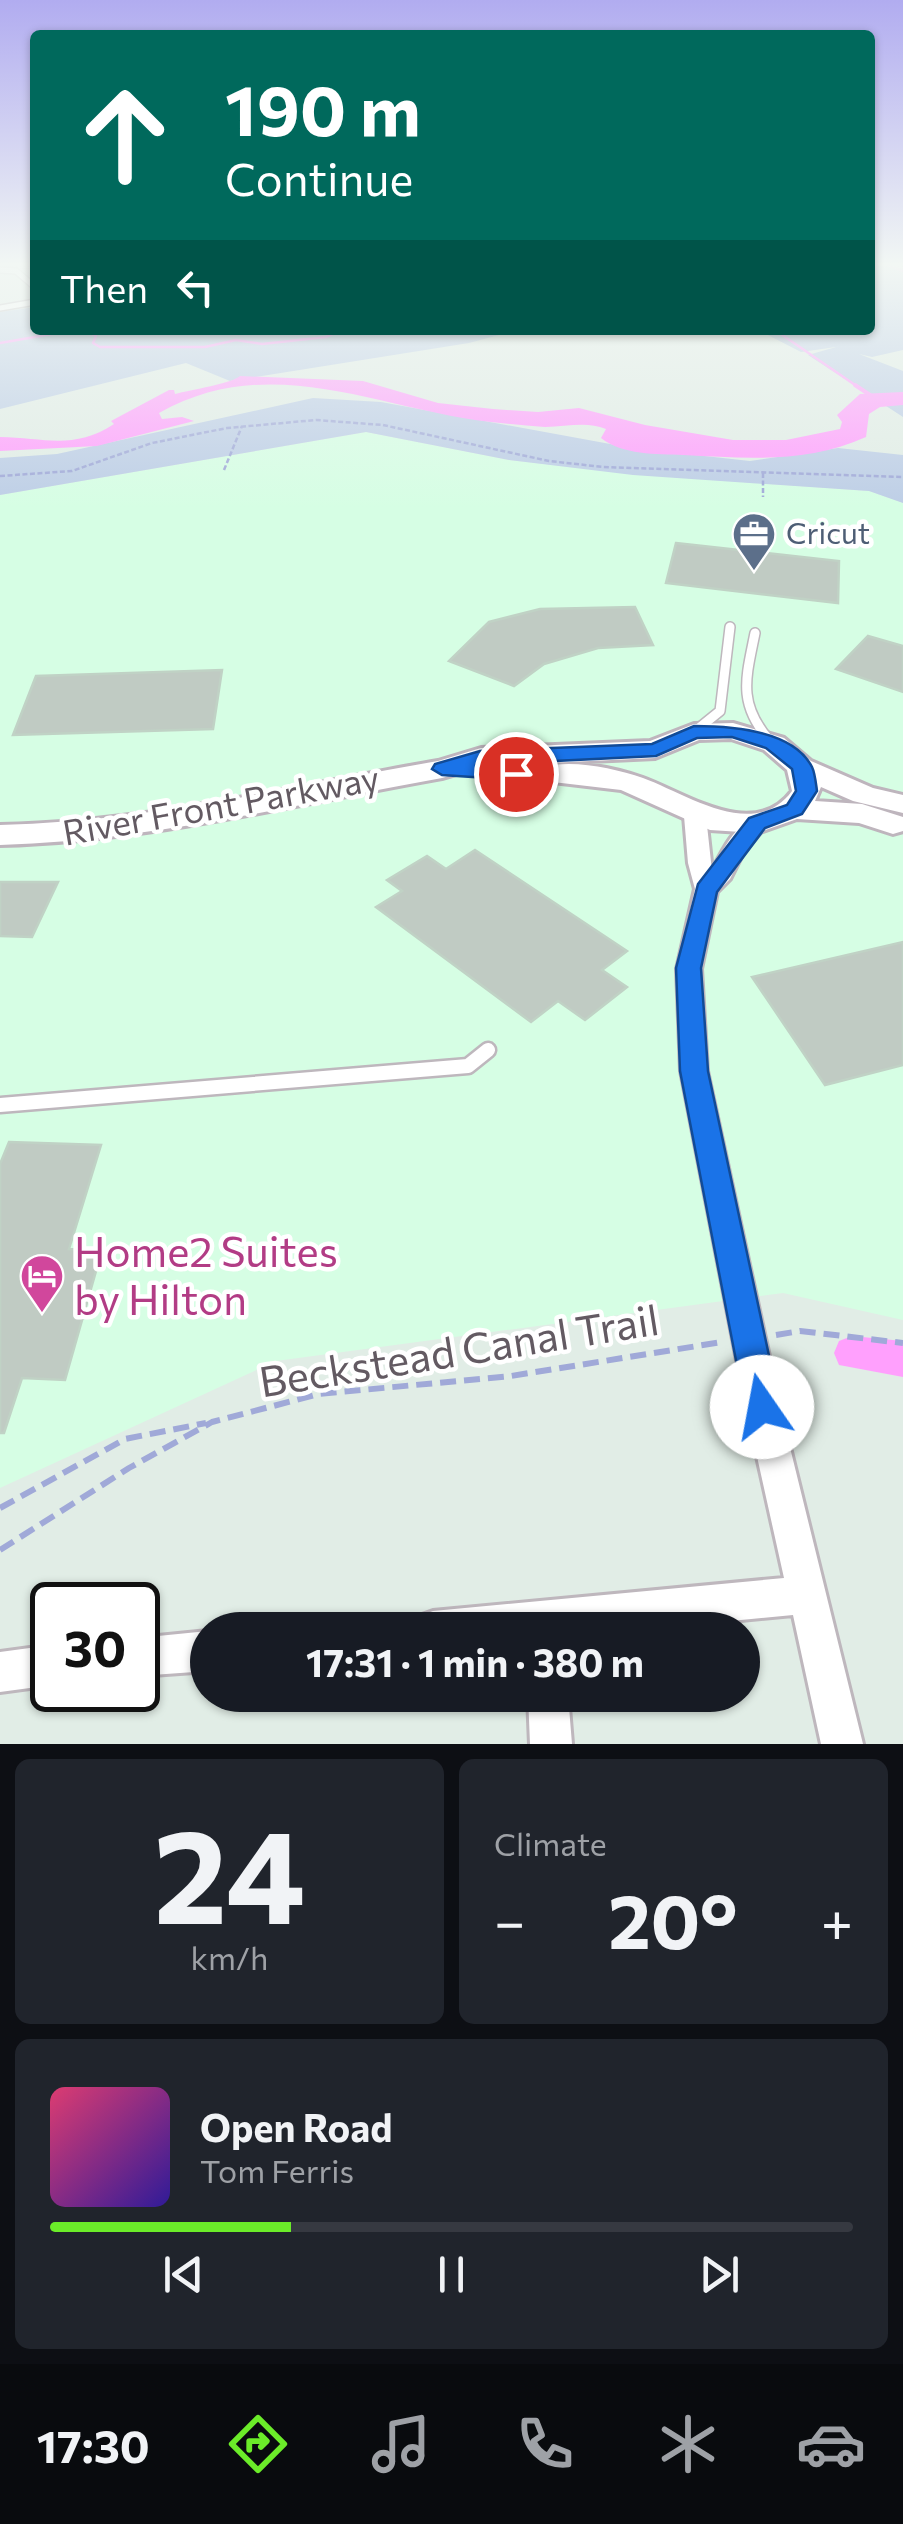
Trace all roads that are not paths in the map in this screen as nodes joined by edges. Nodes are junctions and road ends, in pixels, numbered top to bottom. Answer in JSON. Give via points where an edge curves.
{"nodes":[{"id":1,"x":730,"y":627,"type":"dead end"},
{"id":2,"x":755,"y":633,"type":"dead end"},
{"id":3,"x":694,"y":732,"type":"junction"},
{"id":4,"x":774,"y":744,"type":"junction"},
{"id":5,"x":656,"y":750,"type":"junction"},
{"id":6,"x":801,"y":767,"type":"junction"},
{"id":7,"x":442,"y":769,"type":"junction"},
{"id":8,"x":665,"y":800,"type":"junction"},
{"id":9,"x":903,"y":804,"type":"edge"},
{"id":10,"x":794,"y":809,"type":"junction"},
{"id":11,"x":695,"y":816,"type":"junction"},
{"id":12,"x":757,"y":823,"type":"junction"},
{"id":13,"x":903,"y":826,"type":"edge"},
{"id":14,"x":0,"y":836,"type":"edge"},
{"id":15,"x":706,"y":889,"type":"junction"},
{"id":16,"x":488,"y":1050,"type":"dead end"},
{"id":17,"x":0,"y":1105,"type":"edge"},
{"id":18,"x":807,"y":1595,"type":"junction"},
{"id":19,"x":657,"y":1612,"type":"edge"},
{"id":20,"x":190,"y":1653,"type":"edge"},
{"id":21,"x":160,"y":1655,"type":"edge"},
{"id":22,"x":30,"y":1668,"type":"edge"},
{"id":23,"x":0,"y":1672,"type":"edge"},
{"id":24,"x":549,"y":1712,"type":"edge"},
{"id":25,"x":551,"y":1744,"type":"edge"},
{"id":26,"x":842,"y":1744,"type":"edge"}],
"edges":[{"from":1,"to":3,"type":"lane","via":[[720,711]]},
{"from":2,"to":4,"type":"lane","via":[[746,710]]},
{"from":3,"to":4,"type":"street","via":[[734,732]]},
{"from":3,"to":5,"type":"street"},
{"from":4,"to":6,"type":"street"},
{"from":5,"to":7,"type":"street","name":"River Front Parkway","via":[[480,757]]},
{"from":5,"to":8,"type":"street","via":[[648,772]]},
{"from":6,"to":9,"type":"street"},
{"from":6,"to":10,"type":"street","via":[[807,791]]},
{"from":7,"to":8,"type":"street","name":"River Front Parkway","via":[[602,777]]},
{"from":7,"to":14,"type":"street","name":"River Front Parkway","via":[[150,822],[55,836]]},
{"from":8,"to":11,"type":"street"},
{"from":10,"to":12,"type":"street"},
{"from":10,"to":13,"type":"street","via":[[862,814]]},
{"from":11,"to":12,"type":"street"},
{"from":11,"to":15,"type":"street","via":[[698,871]]},
{"from":12,"to":15,"type":"street"},
{"from":15,"to":18,"type":"street","via":[[689,968],[694,1071]]},
{"from":16,"to":17,"type":"lane","via":[[468,1066]]},
{"from":18,"to":19,"type":"street"},
{"from":18,"to":26,"type":"street"},
{"from":20,"to":21,"type":"street"},
{"from":22,"to":23,"type":"street"},
{"from":24,"to":25,"type":"street"}]}
